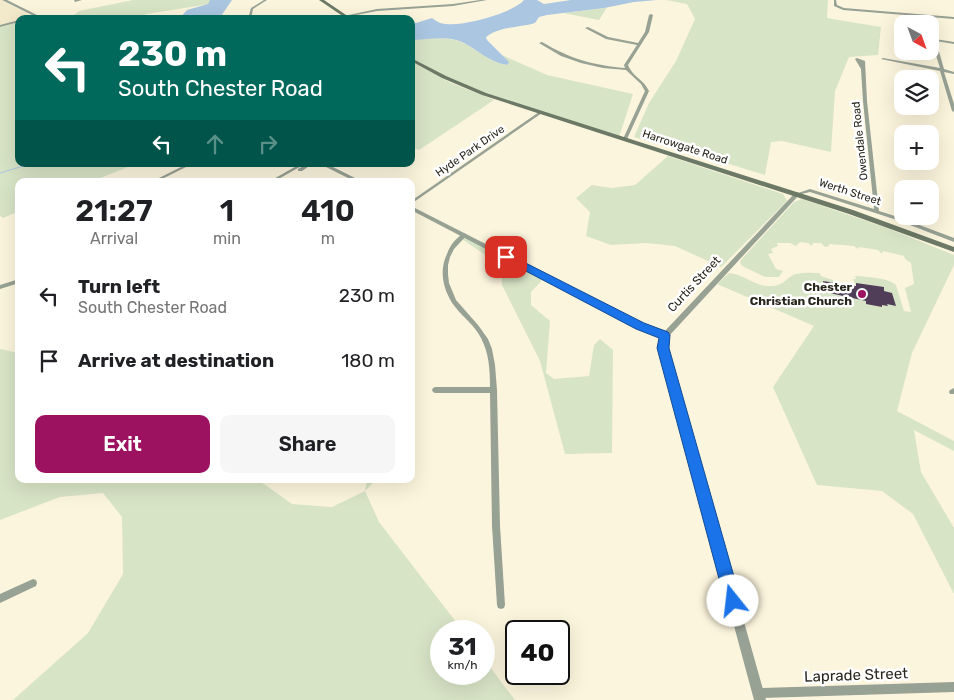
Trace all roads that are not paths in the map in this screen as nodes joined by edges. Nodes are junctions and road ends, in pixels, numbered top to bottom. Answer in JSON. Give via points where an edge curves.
{"nodes":[{"id":1,"x":4,"y":0,"type":"edge"},
{"id":2,"x":81,"y":0,"type":"edge"},
{"id":3,"x":266,"y":0,"type":"edge"},
{"id":4,"x":321,"y":0,"type":"edge"},
{"id":5,"x":486,"y":0,"type":"edge"},
{"id":6,"x":834,"y":0,"type":"edge"},
{"id":7,"x":74,"y":1,"type":"dead end"},
{"id":8,"x":36,"y":15,"type":"edge"},
{"id":9,"x":250,"y":15,"type":"edge"},
{"id":10,"x":345,"y":15,"type":"edge"},
{"id":11,"x":356,"y":15,"type":"edge"},
{"id":12,"x":652,"y":15,"type":"dead end"},
{"id":13,"x":916,"y":15,"type":"edge"},
{"id":14,"x":939,"y":17,"type":"edge"},
{"id":15,"x":954,"y":18,"type":"edge"},
{"id":16,"x":15,"y":22,"type":"edge"},
{"id":17,"x":0,"y":26,"type":"edge"},
{"id":18,"x":588,"y":28,"type":"dead end"},
{"id":19,"x":939,"y":41,"type":"edge"},
{"id":20,"x":541,"y":43,"type":"dead end"},
{"id":21,"x":954,"y":43,"type":"edge"},
{"id":22,"x":639,"y":44,"type":"junction"},
{"id":23,"x":883,"y":59,"type":"dead end"},
{"id":24,"x":938,"y":60,"type":"edge"},
{"id":25,"x":415,"y":61,"type":"edge"},
{"id":26,"x":626,"y":69,"type":"junction"},
{"id":27,"x":863,"y":69,"type":"dead end"},
{"id":28,"x":941,"y":71,"type":"junction"},
{"id":29,"x":954,"y":73,"type":"edge"},
{"id":30,"x":954,"y":111,"type":"edge"},
{"id":31,"x":540,"y":112,"type":"junction"},
{"id":32,"x":625,"y":139,"type":"junction"},
{"id":33,"x":184,"y":167,"type":"edge"},
{"id":34,"x":298,"y":167,"type":"edge"},
{"id":35,"x":305,"y":167,"type":"edge"},
{"id":36,"x":329,"y":167,"type":"edge"},
{"id":37,"x":161,"y":178,"type":"edge"},
{"id":38,"x":278,"y":178,"type":"edge"},
{"id":39,"x":285,"y":178,"type":"edge"},
{"id":40,"x":352,"y":178,"type":"edge"},
{"id":41,"x":797,"y":194,"type":"junction"},
{"id":42,"x":415,"y":200,"type":"edge"},
{"id":43,"x":415,"y":210,"type":"edge"},
{"id":44,"x":877,"y":211,"type":"junction"},
{"id":45,"x":464,"y":235,"type":"junction"},
{"id":46,"x":954,"y":240,"type":"edge"},
{"id":47,"x":954,"y":250,"type":"edge"},
{"id":48,"x":15,"y":282,"type":"edge"},
{"id":49,"x":0,"y":287,"type":"edge"},
{"id":50,"x":664,"y":335,"type":"junction"},
{"id":51,"x":435,"y":390,"type":"dead end"},
{"id":52,"x":494,"y":390,"type":"junction"},
{"id":53,"x":33,"y":583,"type":"dead end"},
{"id":54,"x":0,"y":599,"type":"edge"},
{"id":55,"x":501,"y":605,"type":"dead end"},
{"id":56,"x":954,"y":687,"type":"edge"},
{"id":57,"x":760,"y":697,"type":"edge"}],
"edges":[{"from":1,"to":8,"type":"street"},
{"from":2,"to":7,"type":"street"},
{"from":3,"to":9,"type":"street","via":[[252,9]]},
{"from":4,"to":10,"type":"main road"},
{"from":5,"to":11,"type":"street","via":[[377,10]]},
{"from":6,"to":13,"type":"street","via":[[835,6],[840,8]]},
{"from":12,"to":22,"type":"street"},
{"from":14,"to":15,"type":"street"},
{"from":16,"to":17,"type":"street"},
{"from":18,"to":22,"type":"street","via":[[607,38]]},
{"from":19,"to":21,"type":"street"},
{"from":20,"to":26,"type":"street","via":[[577,62]]},
{"from":22,"to":26,"type":"street","via":[[626,63]]},
{"from":23,"to":28,"type":"street"},
{"from":24,"to":28,"type":"street"},
{"from":25,"to":31,"type":"main road","name":"Harrowgate Road","via":[[465,87]]},
{"from":26,"to":32,"type":"street","via":[[644,84],[647,91]]},
{"from":27,"to":44,"type":"street","name":"Owendale Road"},
{"from":28,"to":29,"type":"street"},
{"from":28,"to":30,"type":"street"},
{"from":31,"to":32,"type":"main road","name":"Harrowgate Road"},
{"from":31,"to":42,"type":"street","name":"Hyde Park Drive"},
{"from":32,"to":41,"type":"main road","name":"Harrowgate Road"},
{"from":33,"to":37,"type":"street"},
{"from":34,"to":38,"type":"street"},
{"from":35,"to":39,"type":"street"},
{"from":36,"to":40,"type":"street"},
{"from":41,"to":44,"type":"street","name":"Werth Street","via":[[810,190]]},
{"from":41,"to":47,"type":"main road","name":"Harrowgate Road"},
{"from":41,"to":50,"type":"street","name":"Curtis Street"},
{"from":43,"to":45,"type":"street"},
{"from":44,"to":46,"type":"street","name":"Werth Street"},
{"from":45,"to":50,"type":"street","via":[[640,326]]},
{"from":45,"to":52,"type":"street","via":[[456,240],[448,253],[444,274],[454,301],[485,340]]},
{"from":48,"to":49,"type":"street"},
{"from":50,"to":57,"type":"street","via":[[663,348]]},
{"from":51,"to":52,"type":"street"},
{"from":52,"to":55,"type":"street"},
{"from":53,"to":54,"type":"street"},
{"from":56,"to":57,"type":"street","name":"Laprade Street"}]}
